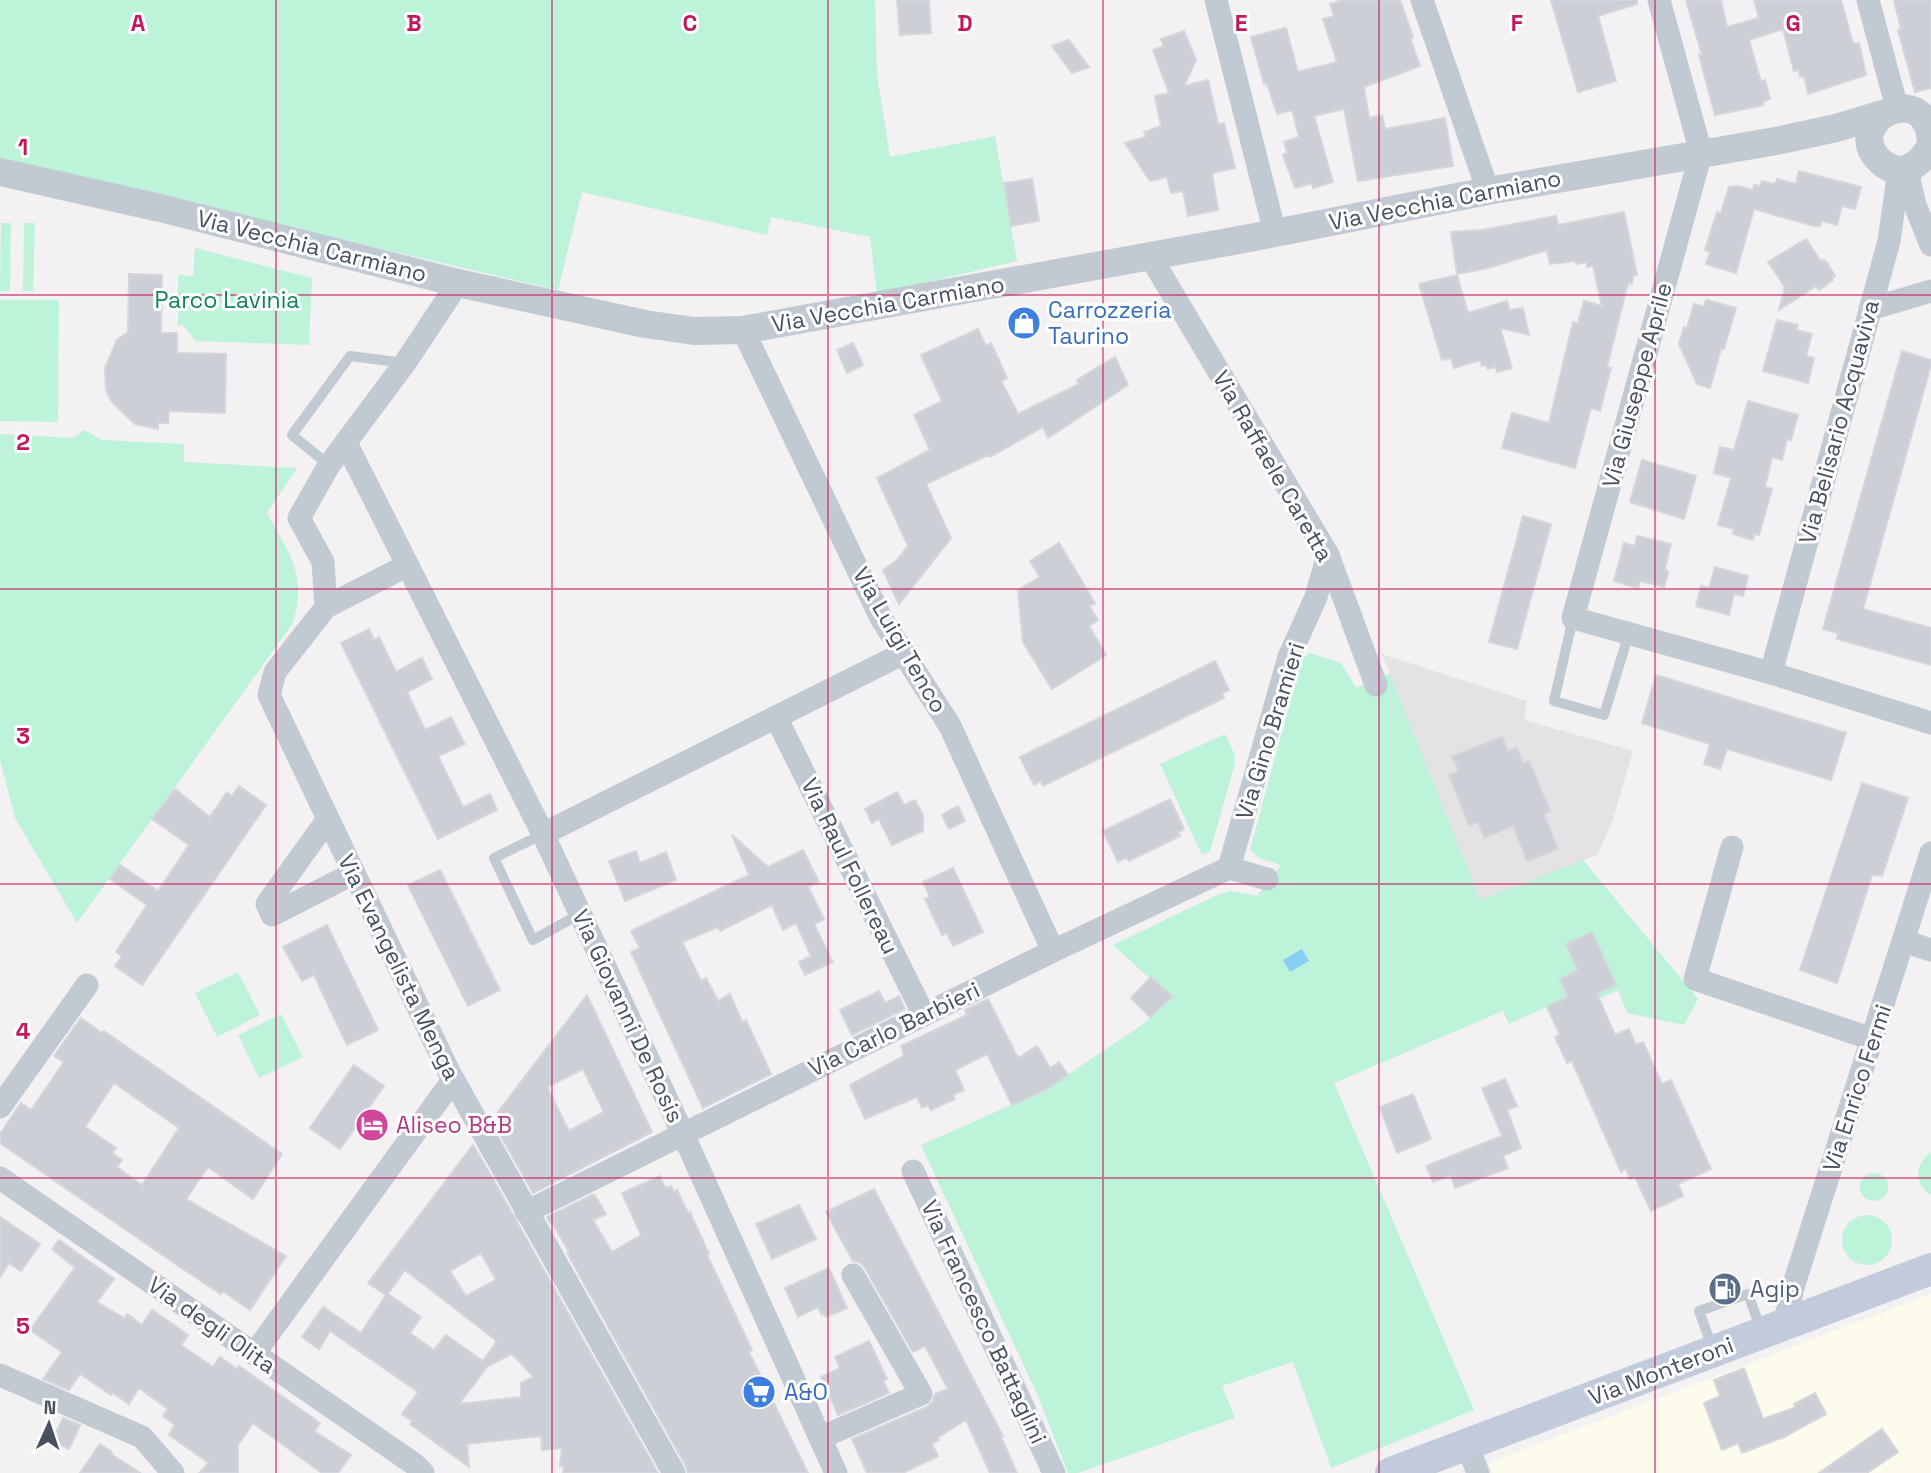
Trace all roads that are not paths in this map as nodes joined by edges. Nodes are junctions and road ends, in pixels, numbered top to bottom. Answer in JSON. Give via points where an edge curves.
{"nodes":[{"id":1,"x":1216,"y":0,"type":"edge"},
{"id":2,"x":1422,"y":0,"type":"edge"},
{"id":3,"x":1659,"y":0,"type":"edge"},
{"id":4,"x":1868,"y":0,"type":"edge"},
{"id":5,"x":1906,"y":110,"type":"edge"},
{"id":6,"x":1781,"y":140,"type":"junction"},
{"id":7,"x":1931,"y":144,"type":"edge"},
{"id":8,"x":1701,"y":153,"type":"junction"},
{"id":9,"x":1875,"y":156,"type":"junction"},
{"id":10,"x":1903,"y":170,"type":"junction"},
{"id":11,"x":0,"y":172,"type":"edge"},
{"id":12,"x":1489,"y":191,"type":"junction"},
{"id":13,"x":1275,"y":233,"type":"junction"},
{"id":14,"x":1931,"y":245,"type":"edge"},
{"id":15,"x":1150,"y":257,"type":"junction"},
{"id":16,"x":458,"y":283,"type":"junction"},
{"id":17,"x":1931,"y":291,"type":"edge"},
{"id":18,"x":1870,"y":309,"type":"junction"},
{"id":19,"x":743,"y":330,"type":"junction"},
{"id":20,"x":405,"y":363,"type":"junction"},
{"id":21,"x":345,"y":443,"type":"junction"},
{"id":22,"x":329,"y":466,"type":"junction"},
{"id":23,"x":1328,"y":555,"type":"junction"},
{"id":24,"x":407,"y":566,"type":"junction"},
{"id":25,"x":326,"y":607,"type":"junction"},
{"id":26,"x":1573,"y":618,"type":"junction"},
{"id":27,"x":1629,"y":633,"type":"junction"},
{"id":28,"x":904,"y":653,"type":"junction"},
{"id":29,"x":1771,"y":673,"type":"junction"},
{"id":30,"x":1376,"y":685,"type":"dead end"},
{"id":31,"x":776,"y":717,"type":"junction"},
{"id":32,"x":1931,"y":723,"type":"edge"},
{"id":33,"x":328,"y":819,"type":"junction"},
{"id":34,"x":542,"y":834,"type":"junction"},
{"id":35,"x":1732,"y":847,"type":"dead end"},
{"id":36,"x":1931,"y":853,"type":"edge"},
{"id":37,"x":1229,"y":868,"type":"junction"},
{"id":38,"x":354,"y":873,"type":"junction"},
{"id":39,"x":1267,"y":879,"type":"dead end"},
{"id":40,"x":580,"y":914,"type":"junction"},
{"id":41,"x":1903,"y":941,"type":"junction"},
{"id":42,"x":1931,"y":950,"type":"edge"},
{"id":43,"x":1053,"y":951,"type":"junction"},
{"id":44,"x":87,"y":985,"type":"dead end"},
{"id":45,"x":924,"y":1015,"type":"junction"},
{"id":46,"x":1872,"y":1039,"type":"junction"},
{"id":47,"x":453,"y":1080,"type":"junction"},
{"id":48,"x":0,"y":1107,"type":"edge"},
{"id":49,"x":683,"y":1134,"type":"junction"},
{"id":50,"x":913,"y":1171,"type":"dead end"},
{"id":51,"x":0,"y":1178,"type":"edge"},
{"id":52,"x":526,"y":1212,"type":"junction"},
{"id":53,"x":1931,"y":1269,"type":"edge"},
{"id":54,"x":853,"y":1275,"type":"dead end"},
{"id":55,"x":1773,"y":1329,"type":"junction"},
{"id":56,"x":1713,"y":1351,"type":"junction"},
{"id":57,"x":254,"y":1353,"type":"junction"},
{"id":58,"x":0,"y":1375,"type":"edge"},
{"id":59,"x":820,"y":1438,"type":"junction"},
{"id":60,"x":1473,"y":1459,"type":"edge"},
{"id":61,"x":173,"y":1473,"type":"edge"},
{"id":62,"x":423,"y":1473,"type":"edge"},
{"id":63,"x":674,"y":1473,"type":"edge"},
{"id":64,"x":835,"y":1473,"type":"edge"},
{"id":65,"x":1054,"y":1473,"type":"edge"},
{"id":66,"x":1391,"y":1473,"type":"edge"}],
"edges":[{"from":1,"to":13,"type":"street"},
{"from":2,"to":12,"type":"street"},
{"from":3,"to":8,"type":"street"},
{"from":4,"to":5,"type":"street"},
{"from":5,"to":6,"type":"street","name":"Via Vecchia Carmiano"},
{"from":5,"to":7,"type":"street","via":[[1923,117]]},
{"from":5,"to":9,"type":"street","via":[[1874,123],[1870,138]]},
{"from":6,"to":8,"type":"street","name":"Via Vecchia Carmiano"},
{"from":6,"to":9,"type":"street","name":"Via Vecchia Carmiano","via":[[1828,142]]},
{"from":7,"to":10,"type":"street","via":[[1925,158]]},
{"from":8,"to":12,"type":"street","name":"Via Vecchia Carmiano"},
{"from":8,"to":26,"type":"street","name":"Via Giuseppe Aprile"},
{"from":9,"to":10,"type":"street","name":"Via Vecchia Carmiano","via":[[1885,166]]},
{"from":10,"to":14,"type":"street"},
{"from":10,"to":18,"type":"street","name":"Via Belisario Acquaviva"},
{"from":11,"to":16,"type":"street","name":"Via Vecchia Carmiano"},
{"from":12,"to":13,"type":"street","name":"Via Vecchia Carmiano"},
{"from":13,"to":15,"type":"street","name":"Via Vecchia Carmiano"},
{"from":15,"to":19,"type":"street","name":"Via Vecchia Carmiano"},
{"from":15,"to":23,"type":"street","name":"Via Raffaele Caretta"},
{"from":16,"to":19,"type":"street","name":"Via Vecchia Carmiano","via":[[645,324],[694,331]]},
{"from":16,"to":20,"type":"street"},
{"from":17,"to":18,"type":"street"},
{"from":18,"to":29,"type":"street","name":"Via Belisario Acquaviva"},
{"from":19,"to":28,"type":"street","name":"Via Luigi Tenco","via":[[881,618]]},
{"from":20,"to":21,"type":"street"},
{"from":20,"to":22,"type":"lane","via":[[350,356],[292,435]]},
{"from":21,"to":22,"type":"street"},
{"from":21,"to":24,"type":"street","name":"Via Giovanni De Rosis"},
{"from":22,"to":25,"type":"street","via":[[299,518],[323,562]]},
{"from":23,"to":30,"type":"street","name":"Via Raffaele Caretta"},
{"from":23,"to":37,"type":"street","name":"Via Gino Bramieri","via":[[1316,597],[1289,657]]},
{"from":24,"to":25,"type":"street"},
{"from":24,"to":34,"type":"street","name":"Via Giovanni De Rosis"},
{"from":25,"to":33,"type":"street","name":"Via Evangelista Menga","via":[[275,672],[269,695]]},
{"from":26,"to":27,"type":"street"},
{"from":26,"to":27,"type":"lane","via":[[1554,701],[1604,715]]},
{"from":27,"to":29,"type":"street"},
{"from":28,"to":31,"type":"street"},
{"from":28,"to":43,"type":"street","name":"Via Luigi Tenco","via":[[950,726]]},
{"from":29,"to":32,"type":"street"},
{"from":31,"to":34,"type":"street"},
{"from":31,"to":45,"type":"street","name":"Via Raul Follereau"},
{"from":33,"to":38,"type":"street","name":"Via Evangelista Menga"},
{"from":33,"to":38,"type":"street","via":[[267,904],[272,915]]},
{"from":34,"to":40,"type":"street","name":"Via Giovanni De Rosis"},
{"from":34,"to":40,"type":"lane","via":[[494,858],[533,940]]},
{"from":35,"to":46,"type":"street","via":[[1695,979]]},
{"from":36,"to":41,"type":"street","name":"Via Enrico Fermi"},
{"from":37,"to":39,"type":"street"},
{"from":37,"to":43,"type":"street","name":"Via Carlo Barbieri"},
{"from":38,"to":47,"type":"street","name":"Via Evangelista Menga"},
{"from":40,"to":49,"type":"street","name":"Via Giovanni De Rosis"},
{"from":41,"to":42,"type":"street"},
{"from":41,"to":46,"type":"street","name":"Via Enrico Fermi"},
{"from":43,"to":45,"type":"street","name":"Via Carlo Barbieri"},
{"from":44,"to":48,"type":"street"},
{"from":45,"to":49,"type":"street","name":"Via Carlo Barbieri"},
{"from":46,"to":55,"type":"street","name":"Via Enrico Fermi","via":[[1794,1284]]},
{"from":47,"to":52,"type":"street","name":"Via Evangelista Menga"},
{"from":47,"to":57,"type":"street"},
{"from":49,"to":52,"type":"street","name":"Via Carlo Barbieri"},
{"from":49,"to":59,"type":"street","name":"Via Giovanni De Rosis"},
{"from":50,"to":65,"type":"street","name":"Via Francesco Battaglini"},
{"from":51,"to":57,"type":"street","name":"Via degli Olita"},
{"from":52,"to":63,"type":"street","name":"Via Evangelista Menga"},
{"from":53,"to":55,"type":"main road","name":"Via Monteroni"},
{"from":54,"to":59,"type":"street","via":[[921,1394]]},
{"from":55,"to":56,"type":"main road","name":"Via Monteroni"},
{"from":55,"to":56,"type":"lane","via":[[1748,1294],[1699,1311]]},
{"from":56,"to":60,"type":"main road","name":"Via Monteroni"},
{"from":57,"to":62,"type":"street","name":"Via degli Olita"},
{"from":58,"to":61,"type":"street","via":[[142,1437]]},
{"from":59,"to":64,"type":"street","name":"Via Giovanni De Rosis"},
{"from":60,"to":66,"type":"main road","name":"Via Monteroni"}]}
